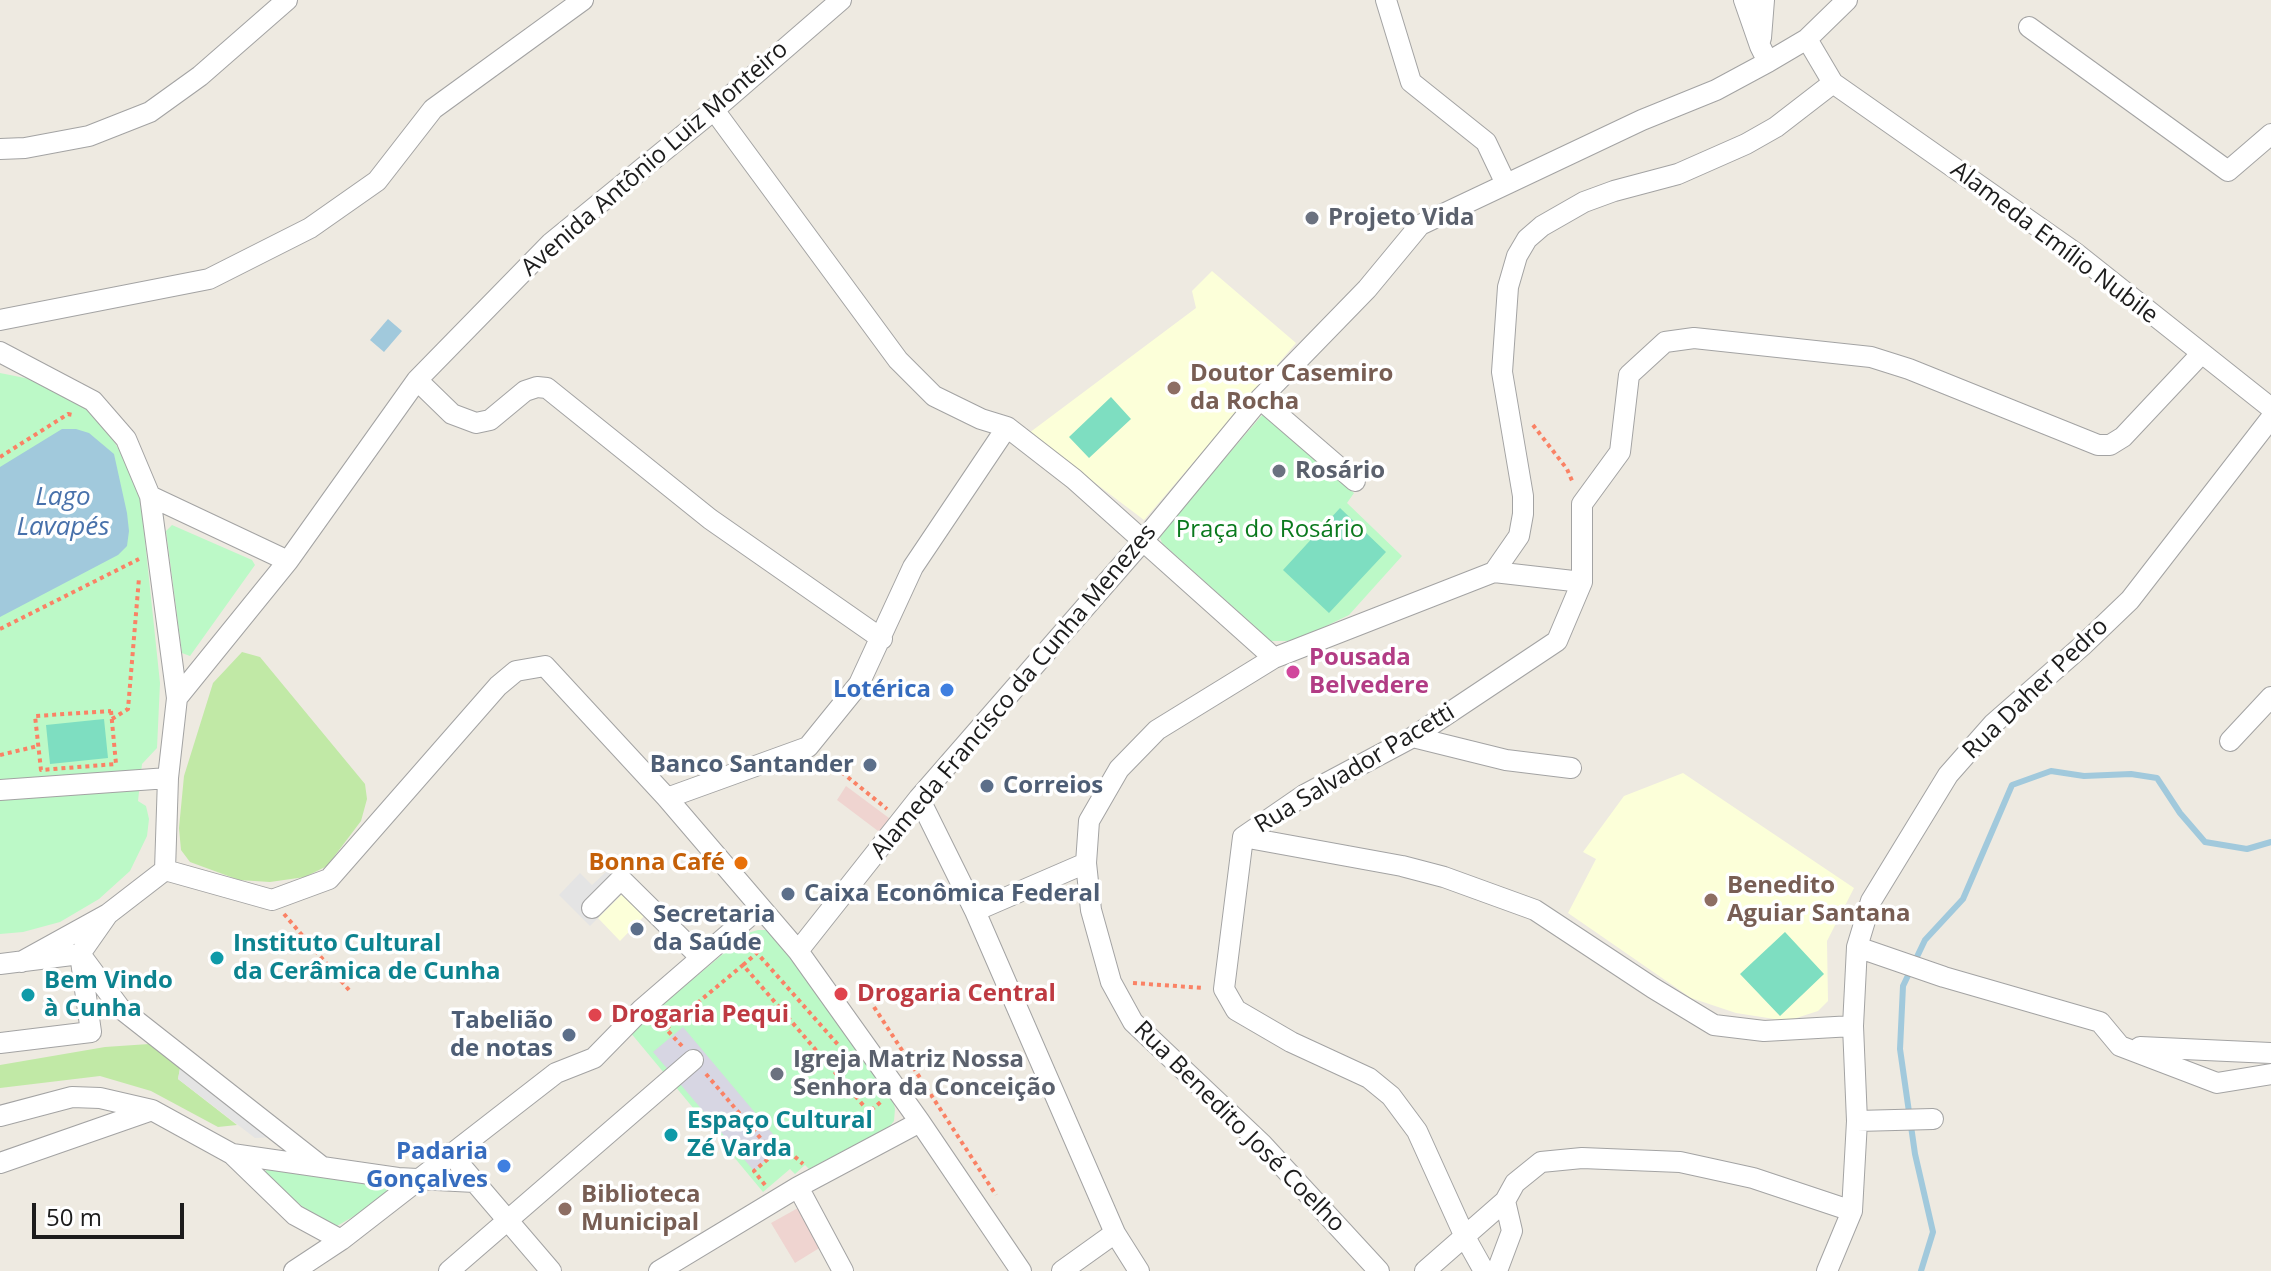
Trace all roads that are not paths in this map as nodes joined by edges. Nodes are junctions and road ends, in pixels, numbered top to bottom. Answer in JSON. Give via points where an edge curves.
{"nodes":[{"id":1,"x":287,"y":0,"type":"edge"},
{"id":2,"x":583,"y":0,"type":"edge"},
{"id":3,"x":841,"y":0,"type":"edge"},
{"id":4,"x":1386,"y":0,"type":"edge"},
{"id":5,"x":1744,"y":0,"type":"edge"},
{"id":6,"x":1764,"y":0,"type":"edge"},
{"id":7,"x":1847,"y":0,"type":"edge"},
{"id":8,"x":2029,"y":27,"type":"dead end"},
{"id":9,"x":1807,"y":39,"type":"junction"},
{"id":10,"x":1764,"y":54,"type":"junction"},
{"id":11,"x":1833,"y":83,"type":"junction"},
{"id":12,"x":714,"y":110,"type":"junction"},
{"id":13,"x":2271,"y":134,"type":"edge"},
{"id":14,"x":0,"y":149,"type":"edge"},
{"id":15,"x":1506,"y":184,"type":"junction"},
{"id":16,"x":0,"y":320,"type":"edge"},
{"id":17,"x":0,"y":352,"type":"edge"},
{"id":18,"x":2201,"y":354,"type":"junction"},
{"id":19,"x":417,"y":380,"type":"junction"},
{"id":20,"x":1260,"y":399,"type":"junction"},
{"id":21,"x":2271,"y":408,"type":"edge"},
{"id":22,"x":1007,"y":427,"type":"junction"},
{"id":23,"x":2268,"y":430,"type":"edge"},
{"id":24,"x":1355,"y":481,"type":"dead end"},
{"id":25,"x":150,"y":496,"type":"junction"},
{"id":26,"x":1142,"y":542,"type":"junction"},
{"id":27,"x":288,"y":561,"type":"junction"},
{"id":28,"x":1494,"y":572,"type":"junction"},
{"id":29,"x":1582,"y":582,"type":"junction"},
{"id":30,"x":882,"y":639,"type":"junction"},
{"id":31,"x":1274,"y":658,"type":"junction"},
{"id":32,"x":2271,"y":697,"type":"edge"},
{"id":33,"x":177,"y":698,"type":"junction"},
{"id":34,"x":1413,"y":737,"type":"junction"},
{"id":35,"x":2230,"y":741,"type":"dead end"},
{"id":36,"x":1571,"y":768,"type":"dead end"},
{"id":37,"x":168,"y":778,"type":"junction"},
{"id":38,"x":0,"y":790,"type":"edge"},
{"id":39,"x":667,"y":798,"type":"junction"},
{"id":40,"x":919,"y":798,"type":"junction"},
{"id":41,"x":1243,"y":837,"type":"junction"},
{"id":42,"x":1086,"y":863,"type":"junction"},
{"id":43,"x":165,"y":870,"type":"junction"},
{"id":44,"x":760,"y":907,"type":"junction"},
{"id":45,"x":592,"y":908,"type":"dead end"},
{"id":46,"x":975,"y":911,"type":"junction"},
{"id":47,"x":108,"y":914,"type":"junction"},
{"id":48,"x":1857,"y":947,"type":"junction"},
{"id":49,"x":798,"y":951,"type":"junction"},
{"id":50,"x":80,"y":954,"type":"junction"},
{"id":51,"x":700,"y":957,"type":"junction"},
{"id":52,"x":21,"y":962,"type":"junction"},
{"id":53,"x":0,"y":964,"type":"edge"},
{"id":54,"x":1853,"y":1026,"type":"junction"},
{"id":55,"x":0,"y":1043,"type":"edge"},
{"id":56,"x":2120,"y":1046,"type":"junction"},
{"id":57,"x":2271,"y":1053,"type":"edge"},
{"id":58,"x":693,"y":1060,"type":"road end"},
{"id":59,"x":2271,"y":1074,"type":"edge"},
{"id":60,"x":152,"y":1110,"type":"junction"},
{"id":61,"x":0,"y":1116,"type":"edge"},
{"id":62,"x":1925,"y":1119,"type":"dead end"},
{"id":63,"x":1865,"y":1120,"type":"junction"},
{"id":64,"x":920,"y":1122,"type":"junction"},
{"id":65,"x":450,"y":1153,"type":"junction"},
{"id":66,"x":232,"y":1154,"type":"junction"},
{"id":67,"x":0,"y":1163,"type":"edge"},
{"id":68,"x":321,"y":1166,"type":"junction"},
{"id":69,"x":417,"y":1180,"type":"junction"},
{"id":70,"x":475,"y":1182,"type":"junction"},
{"id":71,"x":798,"y":1187,"type":"junction"},
{"id":72,"x":1505,"y":1201,"type":"junction"},
{"id":73,"x":1852,"y":1211,"type":"junction"},
{"id":74,"x":508,"y":1219,"type":"junction"},
{"id":75,"x":1115,"y":1233,"type":"junction"},
{"id":76,"x":1465,"y":1237,"type":"junction"},
{"id":77,"x":341,"y":1240,"type":"junction"},
{"id":78,"x":294,"y":1271,"type":"edge"},
{"id":79,"x":449,"y":1271,"type":"edge"},
{"id":80,"x":551,"y":1271,"type":"edge"},
{"id":81,"x":659,"y":1271,"type":"edge"},
{"id":82,"x":843,"y":1271,"type":"edge"},
{"id":83,"x":1021,"y":1271,"type":"edge"},
{"id":84,"x":1062,"y":1271,"type":"edge"},
{"id":85,"x":1139,"y":1271,"type":"edge"},
{"id":86,"x":1379,"y":1271,"type":"edge"},
{"id":87,"x":1425,"y":1271,"type":"edge"},
{"id":88,"x":1484,"y":1271,"type":"edge"},
{"id":89,"x":1497,"y":1271,"type":"edge"},
{"id":90,"x":1827,"y":1271,"type":"edge"}],
"edges":[{"from":1,"to":14,"type":"street","via":[[150,112],[89,136]]},
{"from":2,"to":16,"type":"street","via":[[433,109],[377,181],[310,228],[209,279]]},
{"from":3,"to":12,"type":"street","name":"Avenida Antônio Luiz Monteiro"},
{"from":4,"to":15,"type":"street","via":[[1411,82],[1486,142]]},
{"from":5,"to":10,"type":"street"},
{"from":6,"to":10,"type":"street"},
{"from":7,"to":9,"type":"street","name":"Alameda Francisco da Cunha Menezes"},
{"from":8,"to":13,"type":"street","via":[[2228,171]]},
{"from":9,"to":10,"type":"street","name":"Alameda Francisco da Cunha Menezes"},
{"from":9,"to":11,"type":"street"},
{"from":10,"to":15,"type":"street","name":"Alameda Francisco da Cunha Menezes","via":[[1716,90]]},
{"from":11,"to":18,"type":"street","name":"Alameda Emílio Nubile","via":[[2077,254]]},
{"from":11,"to":28,"type":"street","via":[[1746,144],[1678,174],[1584,202],[1527,239],[1508,287],[1502,372],[1523,514],[1519,536]]},
{"from":12,"to":19,"type":"street","name":"Avenida Antônio Luiz Monteiro","via":[[551,243]]},
{"from":12,"to":22,"type":"street","via":[[898,360],[934,396]]},
{"from":15,"to":20,"type":"street","name":"Alameda Francisco da Cunha Menezes","via":[[1420,225],[1367,289]]},
{"from":17,"to":25,"type":"street","via":[[93,401],[126,439]]},
{"from":18,"to":21,"type":"street","name":"Alameda Emílio Nubile"},
{"from":18,"to":29,"type":"street","via":[[2123,437],[2098,445],[1871,357],[1694,338],[1665,342],[1629,375],[1620,452],[1582,504]]},
{"from":19,"to":27,"type":"street","name":"Avenida Antônio Luiz Monteiro"},
{"from":19,"to":30,"type":"street","via":[[452,414],[476,423],[490,420],[525,391],[547,388],[710,519]]},
{"from":20,"to":24,"type":"street"},
{"from":20,"to":26,"type":"street","name":"Alameda Francisco da Cunha Menezes"},
{"from":22,"to":26,"type":"street"},
{"from":22,"to":30,"type":"street","via":[[913,567]]},
{"from":23,"to":48,"type":"street","name":"Rua Daher Pedro","via":[[2130,600],[1993,724],[1948,775],[1871,901]]},
{"from":25,"to":27,"type":"street"},
{"from":25,"to":33,"type":"street"},
{"from":26,"to":31,"type":"street"},
{"from":26,"to":40,"type":"street","name":"Alameda Francisco da Cunha Menezes"},
{"from":27,"to":33,"type":"street","name":"Avenida Antônio Luiz Monteiro"},
{"from":28,"to":29,"type":"street"},
{"from":28,"to":31,"type":"street","name":"Rua Benedito José Coelho"},
{"from":29,"to":34,"type":"street","name":"Rua Salvador Pacetti","via":[[1557,641]]},
{"from":30,"to":39,"type":"street","via":[[859,684],[808,747]]},
{"from":31,"to":42,"type":"street","name":"Rua Benedito José Coelho","via":[[1157,730],[1119,769],[1089,821]]},
{"from":32,"to":35,"type":"street"},
{"from":33,"to":37,"type":"street"},
{"from":34,"to":36,"type":"street","via":[[1506,760]]},
{"from":34,"to":41,"type":"street","name":"Rua Salvador Pacetti","via":[[1304,795]]},
{"from":37,"to":38,"type":"street"},
{"from":37,"to":43,"type":"street"},
{"from":39,"to":43,"type":"street","via":[[545,666],[516,671],[476,710],[329,879],[272,900]]},
{"from":39,"to":44,"type":"street"},
{"from":40,"to":46,"type":"street"},
{"from":40,"to":49,"type":"street","name":"Alameda Francisco da Cunha Menezes"},
{"from":41,"to":54,"type":"street","via":[[1402,866],[1535,910],[1714,1025],[1764,1031]]},
{"from":41,"to":76,"type":"street","name":"Rua Salvador Pacetti","via":[[1224,989],[1236,1010],[1369,1078],[1391,1096],[1417,1131]]},
{"from":42,"to":46,"type":"street"},
{"from":42,"to":86,"type":"street","name":"Rua Benedito José Coelho","via":[[1091,910],[1111,982],[1133,1022],[1262,1144]]},
{"from":43,"to":47,"type":"street"},
{"from":44,"to":49,"type":"street"},
{"from":44,"to":51,"type":"street"},
{"from":45,"to":51,"type":"street","via":[[621,879]]},
{"from":46,"to":75,"type":"street"},
{"from":47,"to":50,"type":"street"},
{"from":47,"to":52,"type":"street"},
{"from":48,"to":54,"type":"street","name":"Rua Daher Pedro"},
{"from":48,"to":56,"type":"street","via":[[2100,1022]]},
{"from":49,"to":64,"type":"street"},
{"from":50,"to":52,"type":"street"},
{"from":50,"to":55,"type":"street","via":[[91,1032]]},
{"from":50,"to":68,"type":"street","via":[[120,1008]]},
{"from":51,"to":65,"type":"street","via":[[594,1058],[556,1073]]},
{"from":52,"to":53,"type":"street"},
{"from":54,"to":63,"type":"street","name":"Rua Daher Pedro"},
{"from":56,"to":57,"type":"street"},
{"from":56,"to":59,"type":"street","via":[[2217,1083]]},
{"from":58,"to":74,"type":"street"},
{"from":60,"to":61,"type":"street","via":[[72,1097]]},
{"from":60,"to":66,"type":"street"},
{"from":60,"to":67,"type":"street"},
{"from":62,"to":63,"type":"street"},
{"from":63,"to":73,"type":"street","name":"Rua Daher Pedro"},
{"from":64,"to":71,"type":"street"},
{"from":64,"to":83,"type":"street"},
{"from":65,"to":69,"type":"street"},
{"from":65,"to":70,"type":"street"},
{"from":66,"to":68,"type":"street"},
{"from":66,"to":77,"type":"street","via":[[295,1215]]},
{"from":68,"to":69,"type":"street"},
{"from":69,"to":70,"type":"street"},
{"from":69,"to":77,"type":"street"},
{"from":70,"to":74,"type":"street"},
{"from":71,"to":81,"type":"street"},
{"from":71,"to":82,"type":"street"},
{"from":72,"to":73,"type":"street","via":[[1515,1183],[1541,1162],[1632,1159],[1680,1162],[1753,1178]]},
{"from":72,"to":76,"type":"street"},
{"from":72,"to":89,"type":"street","via":[[1512,1231]]},
{"from":73,"to":90,"type":"street","name":"Rua Daher Pedro"},
{"from":74,"to":79,"type":"street"},
{"from":74,"to":80,"type":"street"},
{"from":75,"to":84,"type":"street"},
{"from":75,"to":85,"type":"street"},
{"from":76,"to":87,"type":"street"},
{"from":76,"to":88,"type":"street"},
{"from":77,"to":78,"type":"street"}]}
